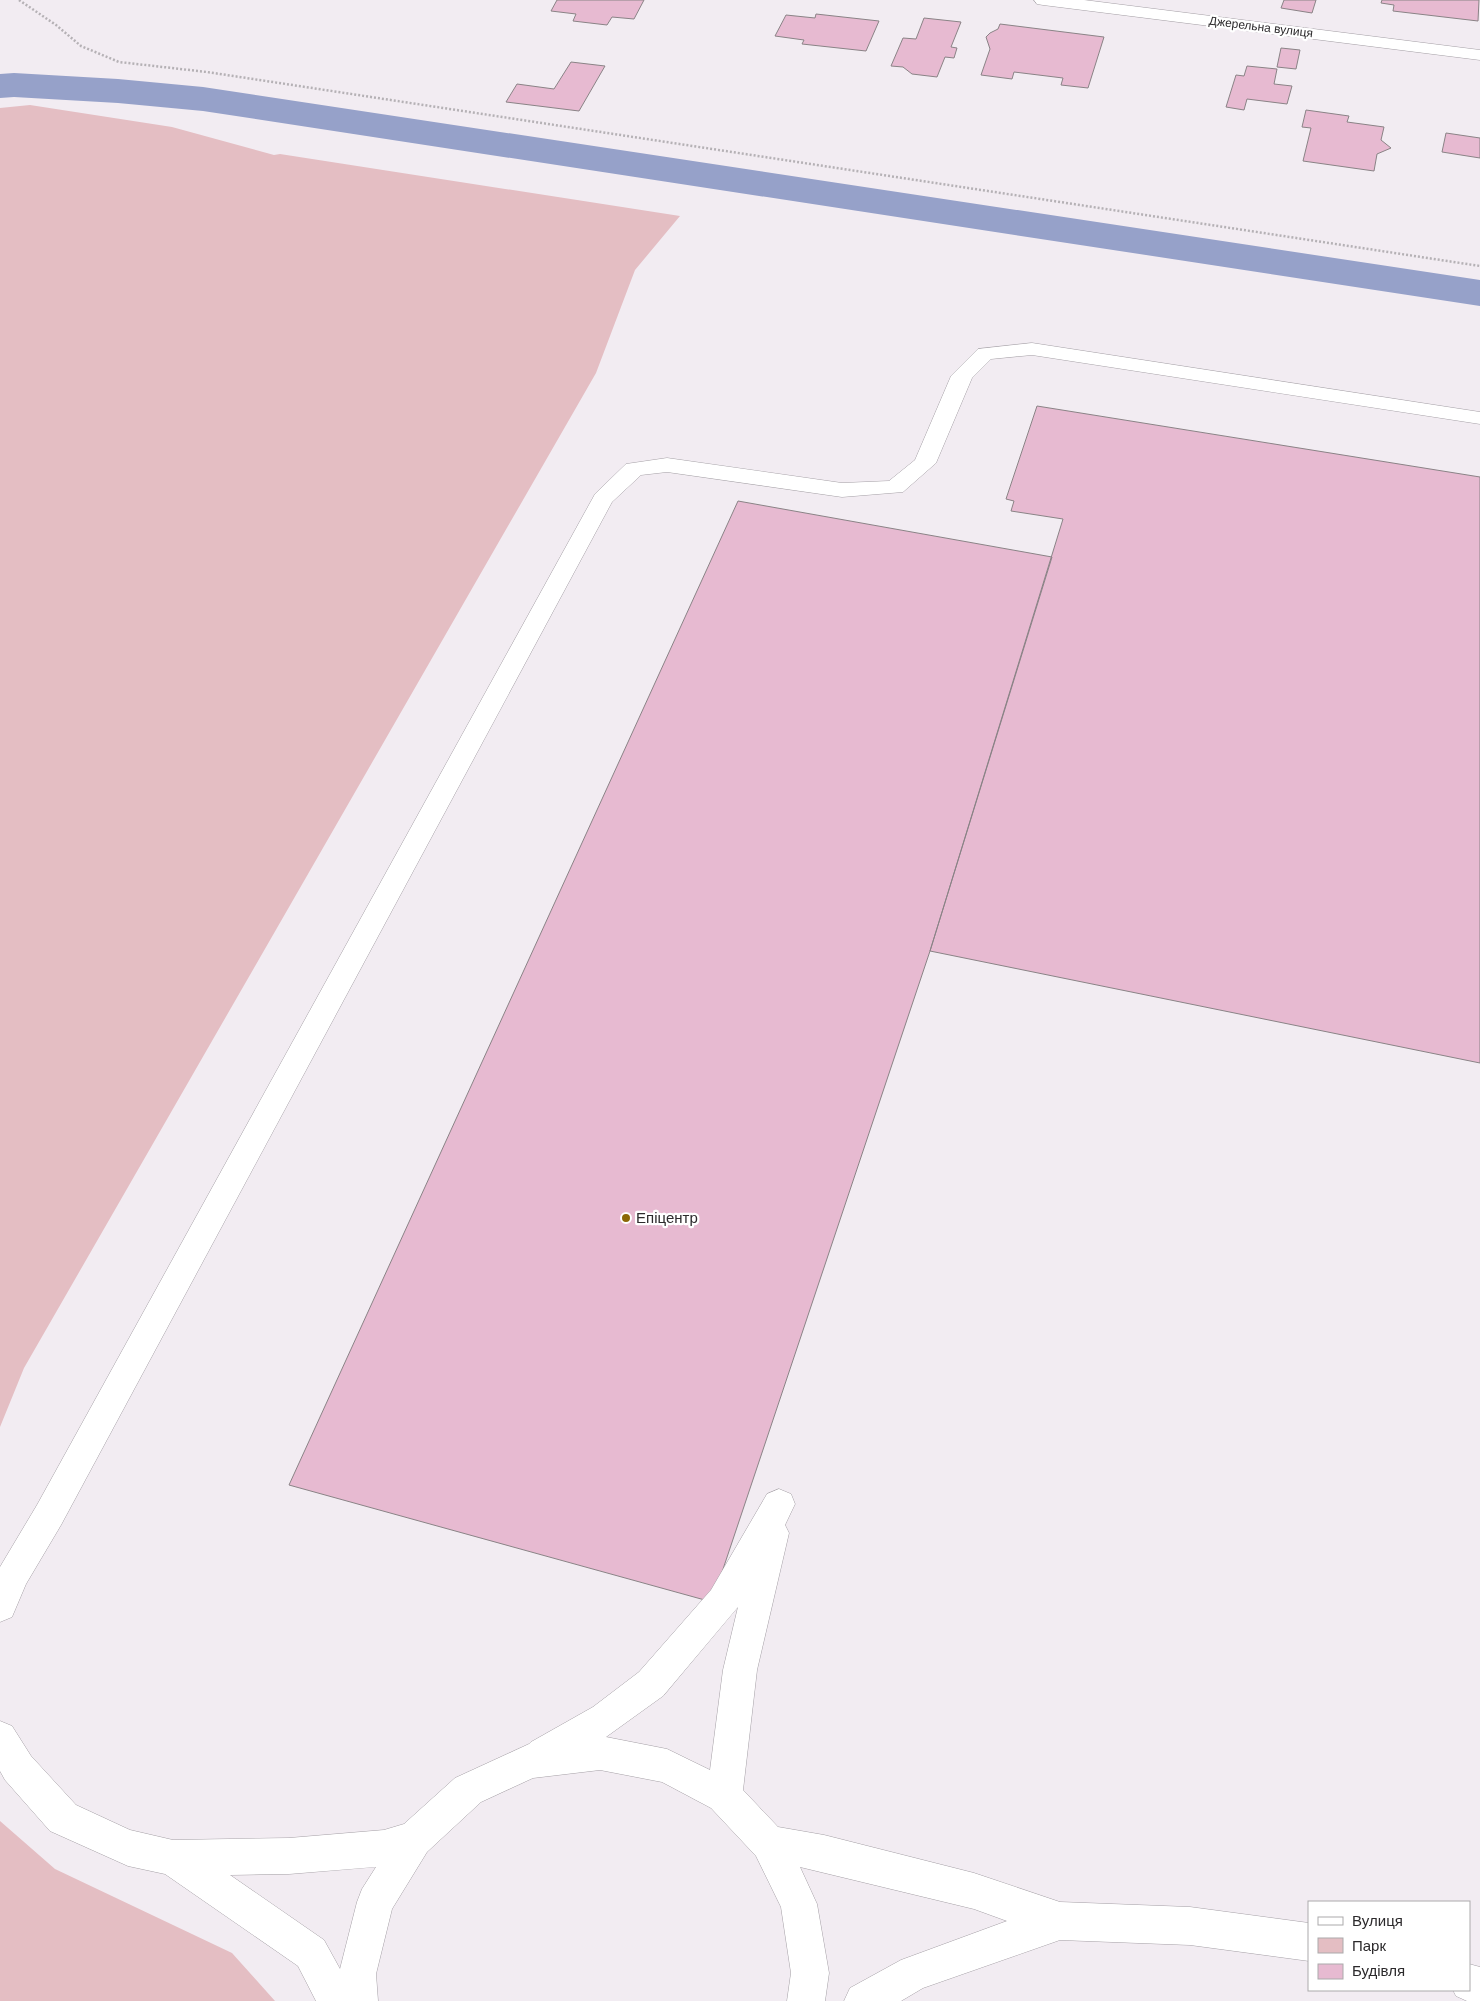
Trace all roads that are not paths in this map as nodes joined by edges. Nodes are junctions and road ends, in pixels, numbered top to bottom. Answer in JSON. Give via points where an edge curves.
{"nodes":[{"id":1,"x":1042,"y":0,"type":"edge"},
{"id":2,"x":1480,"y":55,"type":"edge"},
{"id":3,"x":1480,"y":418,"type":"edge"},
{"id":4,"x":0,"y":1606,"type":"edge"},
{"id":5,"x":0,"y":1738,"type":"edge"},
{"id":6,"x":531,"y":1761,"type":"junction"},
{"id":7,"x":724,"y":1796,"type":"junction"},
{"id":8,"x":414,"y":1838,"type":"junction"},
{"id":9,"x":769,"y":1843,"type":"junction"},
{"id":10,"x":173,"y":1858,"type":"junction"},
{"id":11,"x":1060,"y":1921,"type":"junction"},
{"id":12,"x":1308,"y":1942,"type":"edge"},
{"id":13,"x":336,"y":2001,"type":"edge"},
{"id":14,"x":359,"y":2001,"type":"edge"},
{"id":15,"x":806,"y":2001,"type":"edge"},
{"id":16,"x":863,"y":2001,"type":"edge"}],
"edges":[{"from":1,"to":2,"type":"street","name":"Джерельна вулиця"},
{"from":3,"to":4,"type":"street","via":[[1032,349],[985,353],[962,376],[925,463],[895,487],[842,490],[667,465],[634,469],[602,499],[49,1515],[13,1575]]},
{"from":5,"to":10,"type":"street","via":[[18,1768],[63,1818],[128,1848]]},
{"from":6,"to":7,"type":"street","via":[[600,1753],[667,1766]]},
{"from":6,"to":7,"type":"street","via":[[605,1719],[651,1684],[723,1601],[779,1504],[740,1670]]},
{"from":6,"to":8,"type":"street","via":[[468,1790]]},
{"from":7,"to":9,"type":"street"},
{"from":8,"to":10,"type":"street","via":[[384,1848],[289,1856]]},
{"from":8,"to":14,"type":"street","via":[[375,1902],[357,1974]]},
{"from":9,"to":11,"type":"street","via":[[824,1853],[974,1891]]},
{"from":9,"to":15,"type":"street","via":[[800,1904],[810,1973]]},
{"from":10,"to":13,"type":"street","via":[[310,1953]]},
{"from":11,"to":12,"type":"street","via":[[1190,1926]]},
{"from":11,"to":16,"type":"street","via":[[914,1973]]}]}
